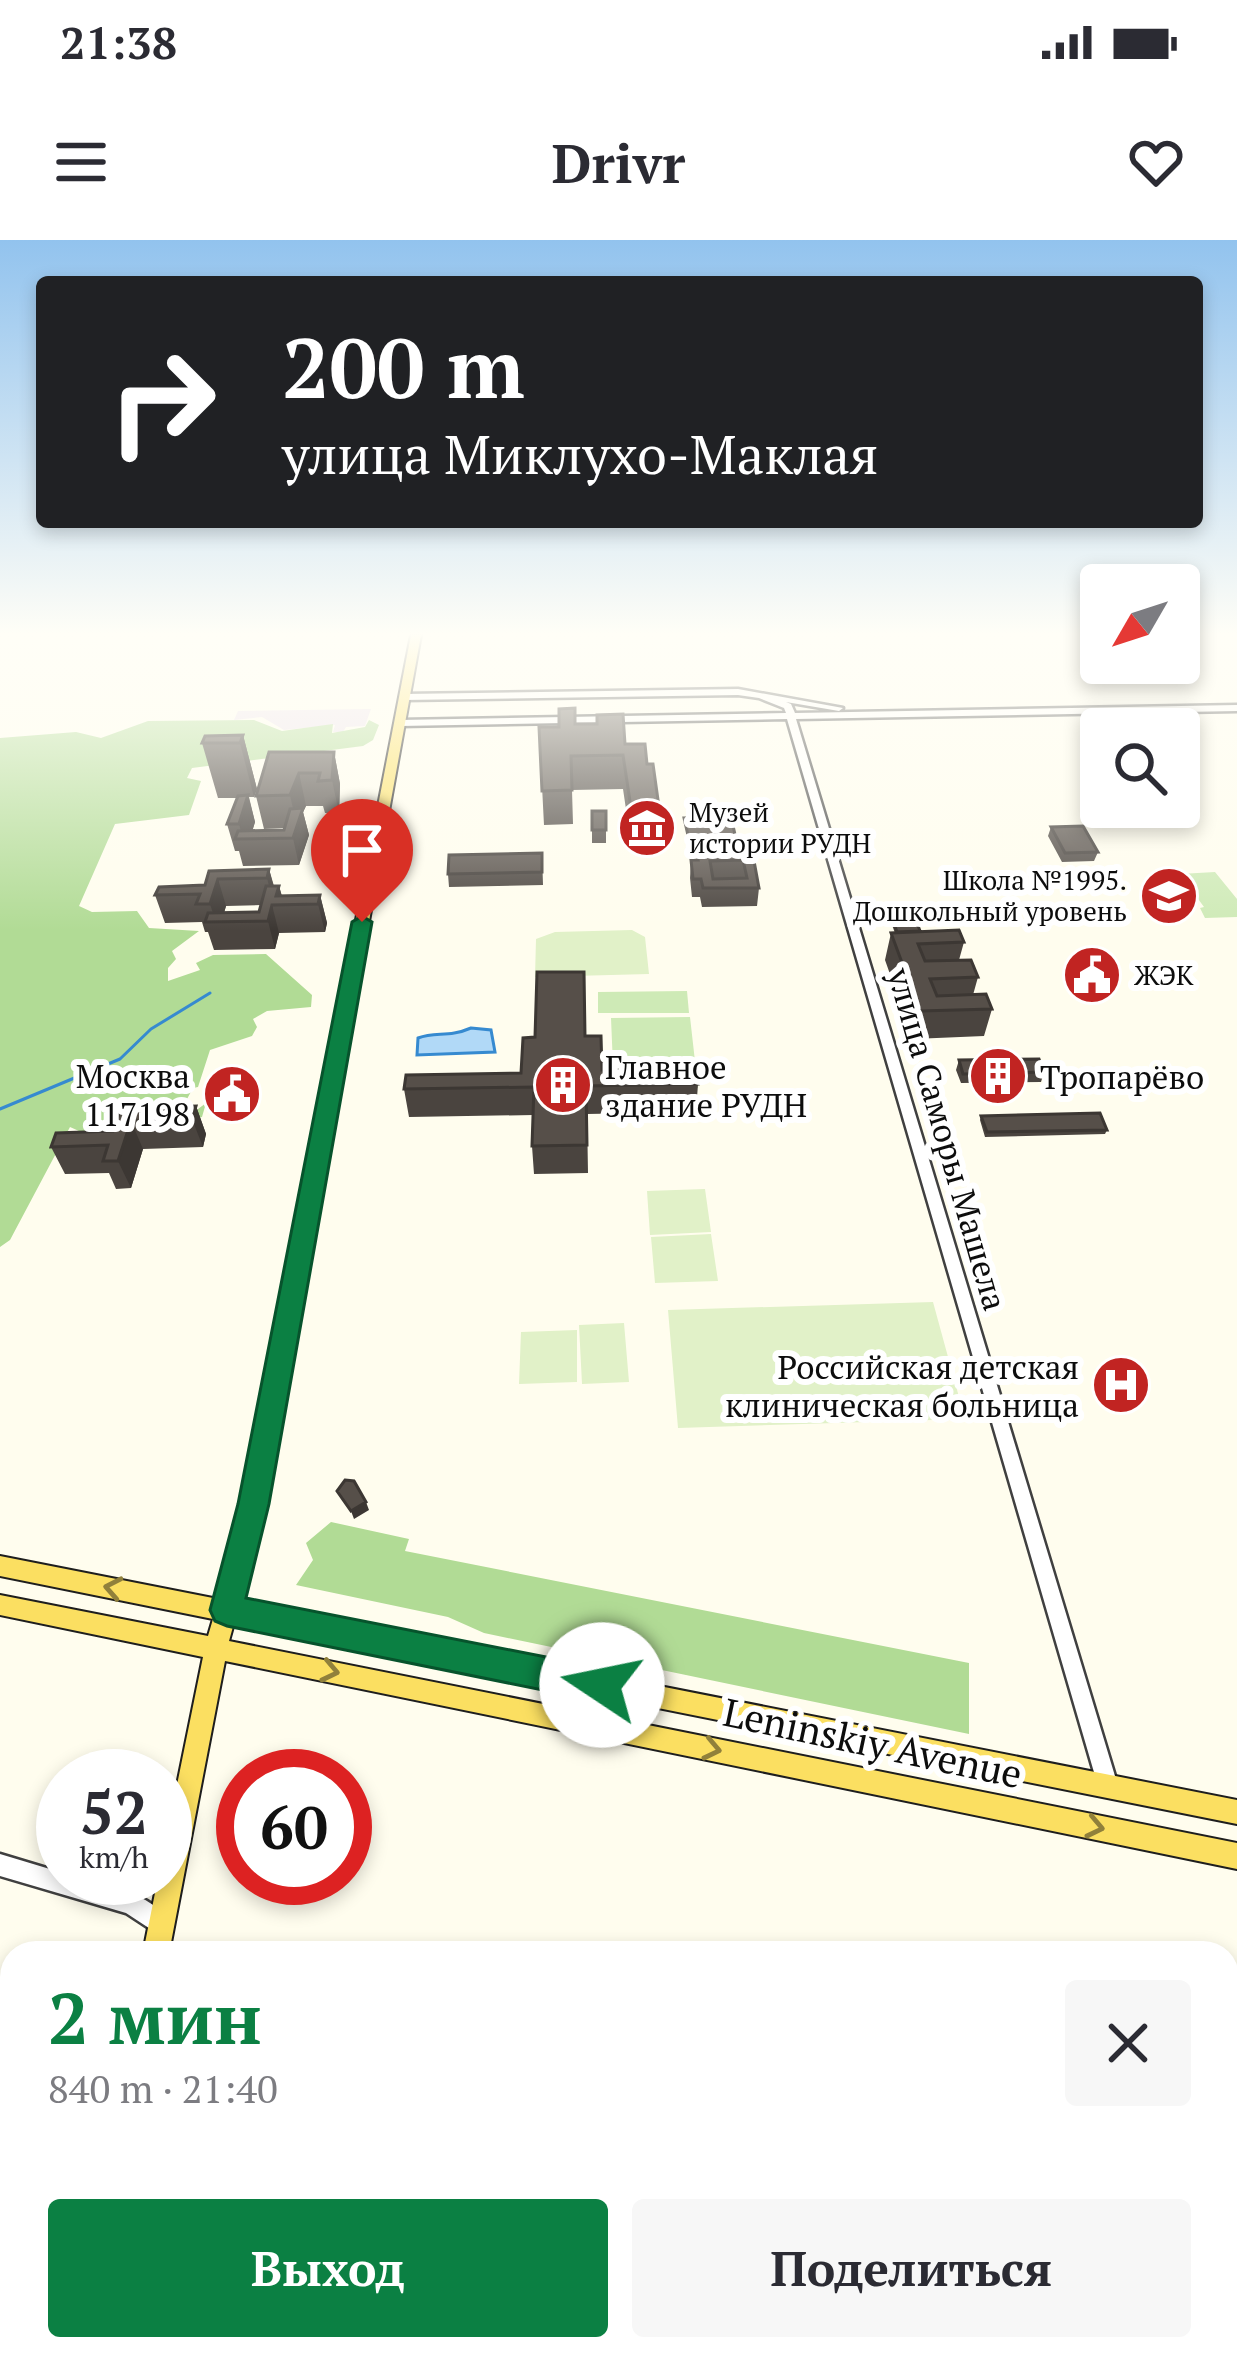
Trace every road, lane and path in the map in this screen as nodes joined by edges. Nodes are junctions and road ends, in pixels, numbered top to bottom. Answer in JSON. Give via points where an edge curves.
{"nodes":[{"id":1,"x":398,"y":734,"type":"edge"},
{"id":2,"x":795,"y":734,"type":"edge"},
{"id":3,"x":0,"y":1566,"type":"edge"},
{"id":4,"x":0,"y":1605,"type":"edge"},
{"id":5,"x":227,"y":1610,"type":"junction"},
{"id":6,"x":216,"y":1648,"type":"junction"},
{"id":7,"x":1108,"y":1786,"type":"junction"},
{"id":8,"x":1237,"y":1812,"type":"edge"},
{"id":9,"x":1237,"y":1856,"type":"edge"},
{"id":10,"x":0,"y":1865,"type":"edge"},
{"id":11,"x":160,"y":1925,"type":"junction"},
{"id":12,"x":158,"y":1941,"type":"edge"}],
"edges":[{"from":1,"to":5,"type":"main road"},
{"from":2,"to":7,"type":"street","name":"улица Саморы Машела"},
{"from":5,"to":3,"type":"main road","name":"Leninskiy Avenue","one_way":true},
{"from":4,"to":6,"type":"main road","name":"Leninskiy Avenue"},
{"from":5,"to":6,"type":"main road"},
{"from":5,"to":7,"type":"main road","name":"Leninskiy Avenue"},
{"from":6,"to":9,"type":"main road","name":"Leninskiy Avenue","one_way":true},
{"from":6,"to":11,"type":"main road"},
{"from":7,"to":8,"type":"main road","name":"Leninskiy Avenue"},
{"from":10,"to":11,"type":"street","via":[[132,1904]]},
{"from":11,"to":12,"type":"main road"}]}
